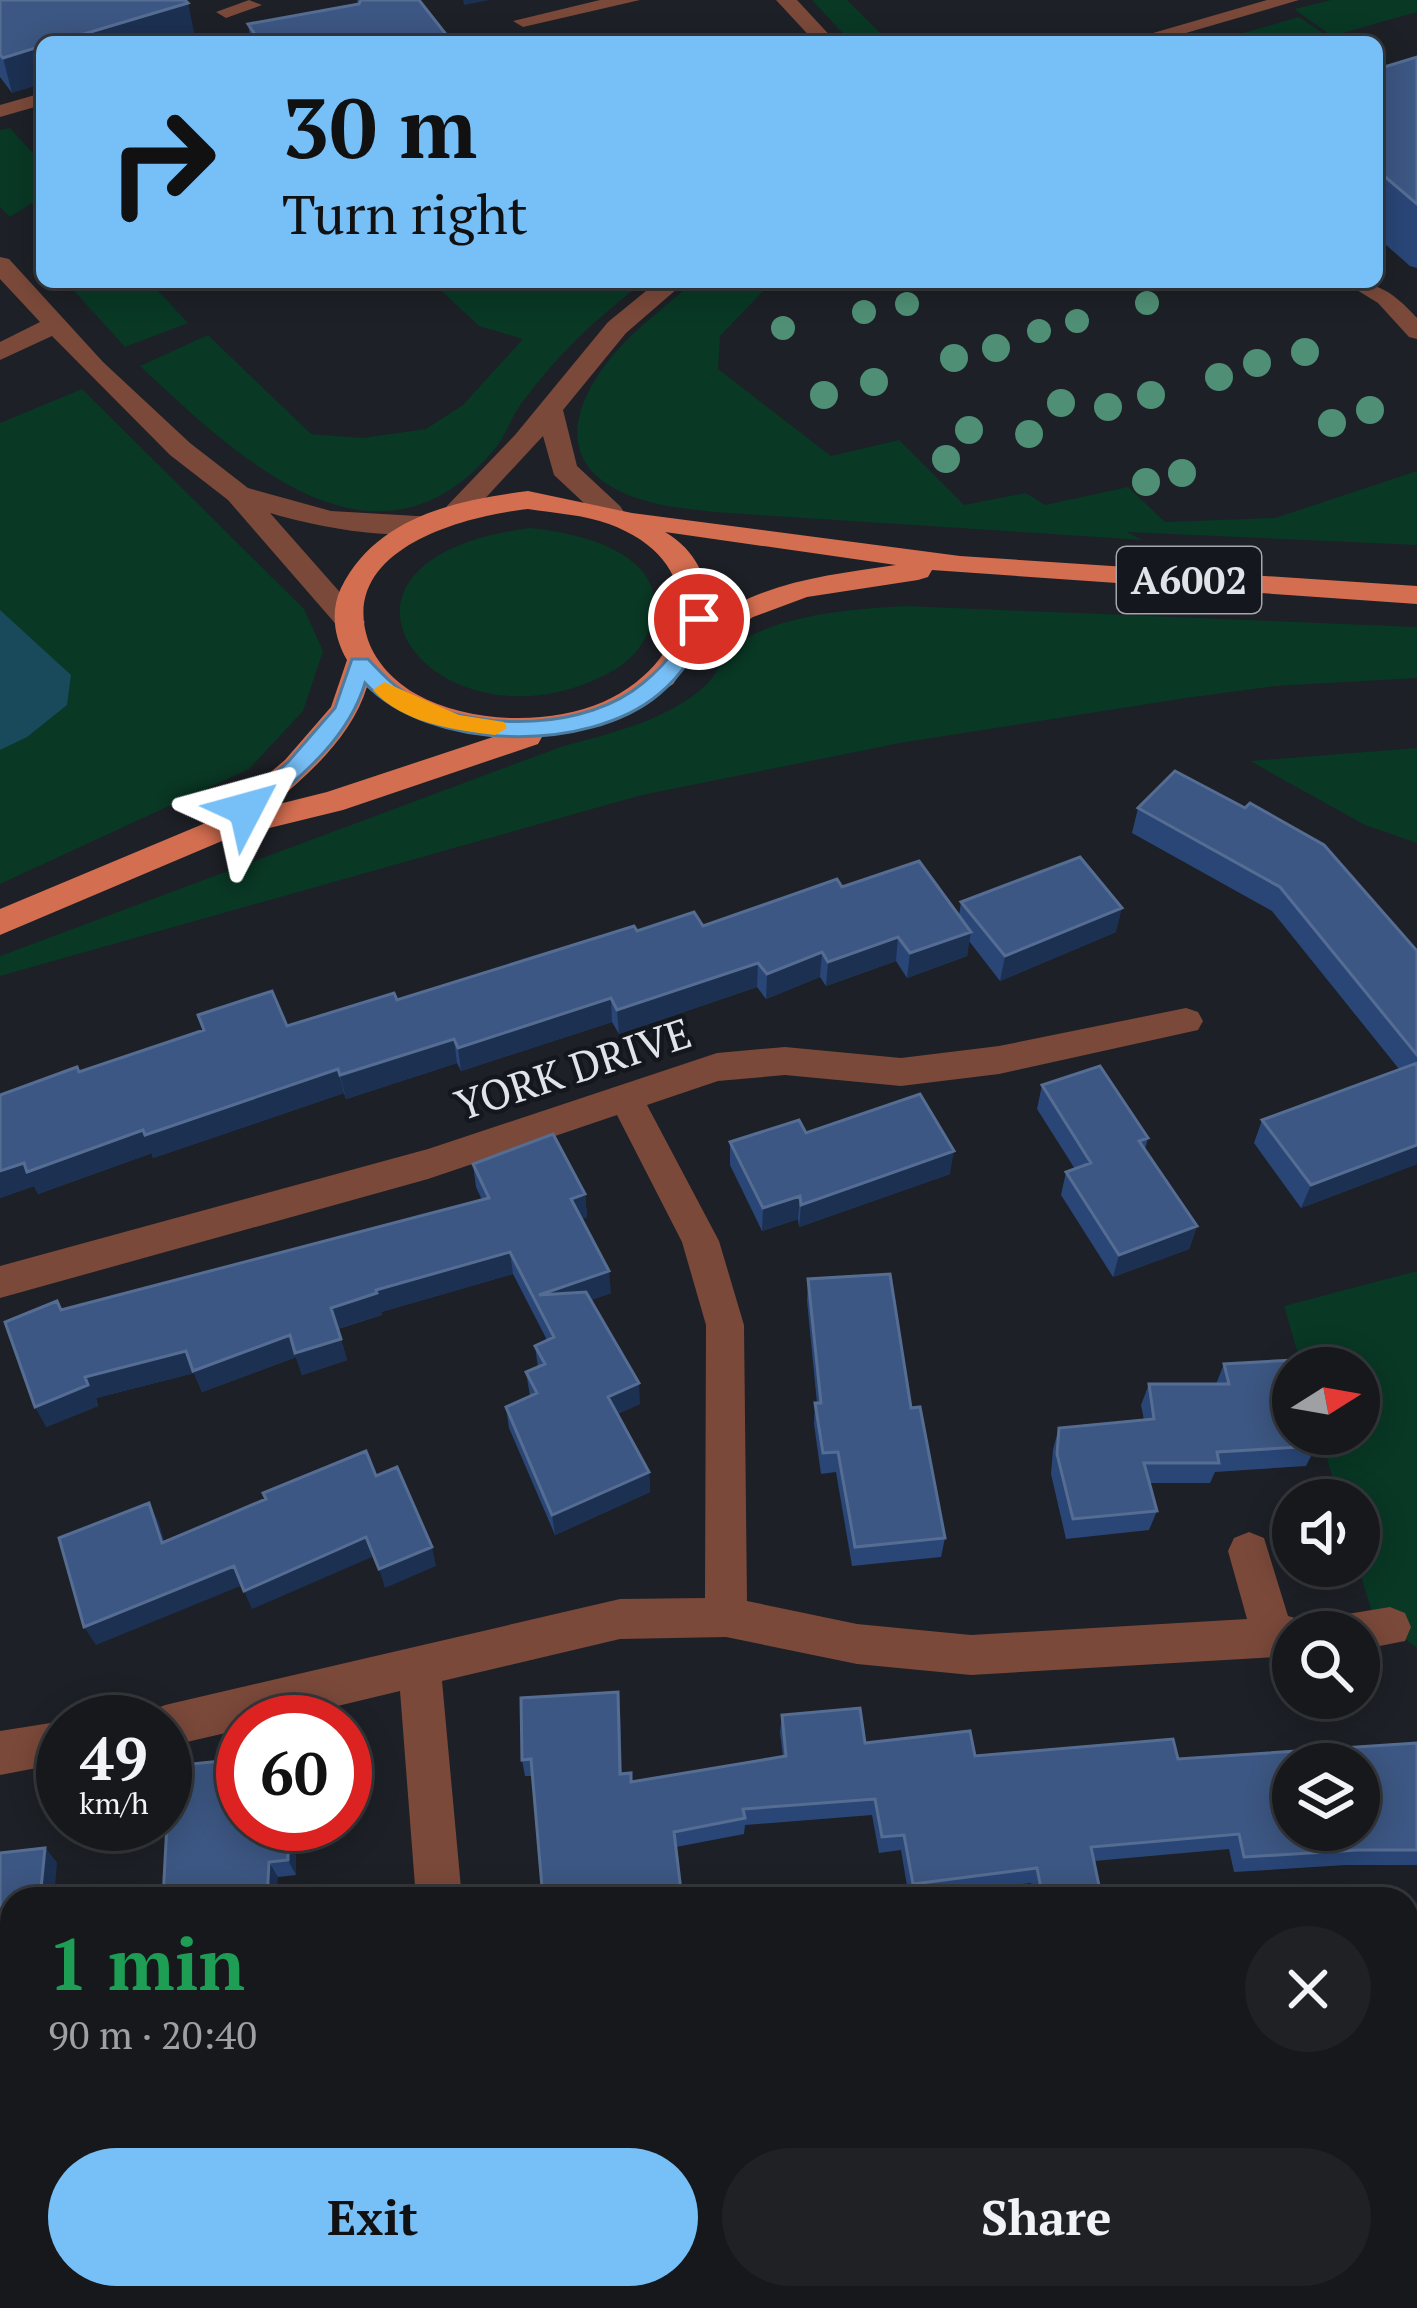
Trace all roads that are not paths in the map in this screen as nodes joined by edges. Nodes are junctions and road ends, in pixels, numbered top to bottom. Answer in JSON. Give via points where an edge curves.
{"nodes":[{"id":1,"x":630,"y":0,"type":"edge"},
{"id":2,"x":786,"y":0,"type":"edge"},
{"id":3,"x":1288,"y":0,"type":"edge"},
{"id":4,"x":252,"y":5,"type":"dead end"},
{"id":5,"x":226,"y":12,"type":"dead end"},
{"id":6,"x":523,"y":22,"type":"dead end"},
{"id":7,"x":820,"y":36,"type":"edge"},
{"id":8,"x":1154,"y":36,"type":"edge"},
{"id":9,"x":36,"y":101,"type":"edge"},
{"id":10,"x":0,"y":111,"type":"edge"},
{"id":11,"x":0,"y":264,"type":"edge"},
{"id":12,"x":663,"y":288,"type":"edge"},
{"id":13,"x":1367,"y":288,"type":"edge"},
{"id":14,"x":54,"y":325,"type":"junction"},
{"id":15,"x":1417,"y":332,"type":"edge"},
{"id":16,"x":0,"y":352,"type":"edge"},
{"id":17,"x":550,"y":410,"type":"junction"},
{"id":18,"x":238,"y":494,"type":"junction"},
{"id":19,"x":457,"y":512,"type":"junction"},
{"id":20,"x":617,"y":515,"type":"junction"},
{"id":21,"x":424,"y":523,"type":"junction"},
{"id":22,"x":960,"y":565,"type":"junction"},
{"id":23,"x":1417,"y":596,"type":"edge"},
{"id":24,"x":350,"y":622,"type":"junction"},
{"id":25,"x":688,"y":650,"type":"junction"},
{"id":26,"x":360,"y":664,"type":"junction"},
{"id":27,"x":565,"y":725,"type":"junction"},
{"id":28,"x":221,"y":830,"type":"junction"},
{"id":29,"x":0,"y":923,"type":"edge"},
{"id":30,"x":1186,"y":1022,"type":"dead end"},
{"id":31,"x":627,"y":1100,"type":"junction"},
{"id":32,"x":0,"y":1282,"type":"edge"},
{"id":33,"x":1250,"y":1550,"type":"dead end"},
{"id":34,"x":1273,"y":1611,"type":"edge"},
{"id":35,"x":726,"y":1617,"type":"junction"},
{"id":36,"x":1390,"y":1627,"type":"dead end"},
{"id":37,"x":1380,"y":1628,"type":"edge"},
{"id":38,"x":1272,"y":1638,"type":"edge"},
{"id":39,"x":419,"y":1667,"type":"junction"},
{"id":40,"x":192,"y":1720,"type":"edge"},
{"id":41,"x":36,"y":1747,"type":"edge"},
{"id":42,"x":0,"y":1753,"type":"edge"},
{"id":43,"x":438,"y":1887,"type":"edge"}],
"edges":[{"from":1,"to":6,"type":"lane"},
{"from":2,"to":7,"type":"lane"},
{"from":3,"to":8,"type":"lane"},
{"from":4,"to":5,"type":"lane"},
{"from":9,"to":10,"type":"lane"},
{"from":11,"to":14,"type":"street"},
{"from":12,"to":17,"type":"street","via":[[600,341]]},
{"from":13,"to":15,"type":"lane"},
{"from":14,"to":16,"type":"street"},
{"from":14,"to":18,"type":"street","via":[[180,449]]},
{"from":17,"to":19,"type":"street"},
{"from":17,"to":20,"type":"street","via":[[564,469]]},
{"from":18,"to":21,"type":"street","via":[[316,520]]},
{"from":18,"to":24,"type":"street"},
{"from":19,"to":20,"type":"main road","number":"A6002","via":[[528,500]]},
{"from":19,"to":21,"type":"main road","number":"A6002"},
{"from":20,"to":22,"type":"main road","number":"A6002"},
{"from":20,"to":25,"type":"main road","number":"A6002","via":[[669,545],[691,575],[699,619]]},
{"from":21,"to":24,"type":"main road","number":"A6002","via":[[370,563]]},
{"from":22,"to":23,"type":"main road","number":"A6002"},
{"from":22,"to":25,"type":"main road","number":"A6002","via":[[802,588],[743,610]]},
{"from":24,"to":26,"type":"main road"},
{"from":25,"to":27,"type":"main road","number":"A6002","via":[[623,706]]},
{"from":26,"to":27,"type":"main road","number":"A6002","via":[[412,707],[456,723]]},
{"from":26,"to":28,"type":"main road","number":"A6002","via":[[345,710],[296,768]]},
{"from":27,"to":28,"type":"main road","number":"A6002"},
{"from":28,"to":29,"type":"main road","number":"A6002"},
{"from":30,"to":31,"type":"street","name":"YORK DRIVE","via":[[901,1072],[785,1061],[717,1067]]},
{"from":31,"to":32,"type":"street","name":"YORK DRIVE"},
{"from":31,"to":35,"type":"street","via":[[700,1241],[725,1325]]},
{"from":33,"to":34,"type":"street"},
{"from":35,"to":38,"type":"street","via":[[857,1645],[971,1655]]},
{"from":35,"to":39,"type":"street","via":[[620,1619]]},
{"from":36,"to":37,"type":"street"},
{"from":39,"to":40,"type":"street"},
{"from":39,"to":43,"type":"street"},
{"from":41,"to":42,"type":"street"}]}
